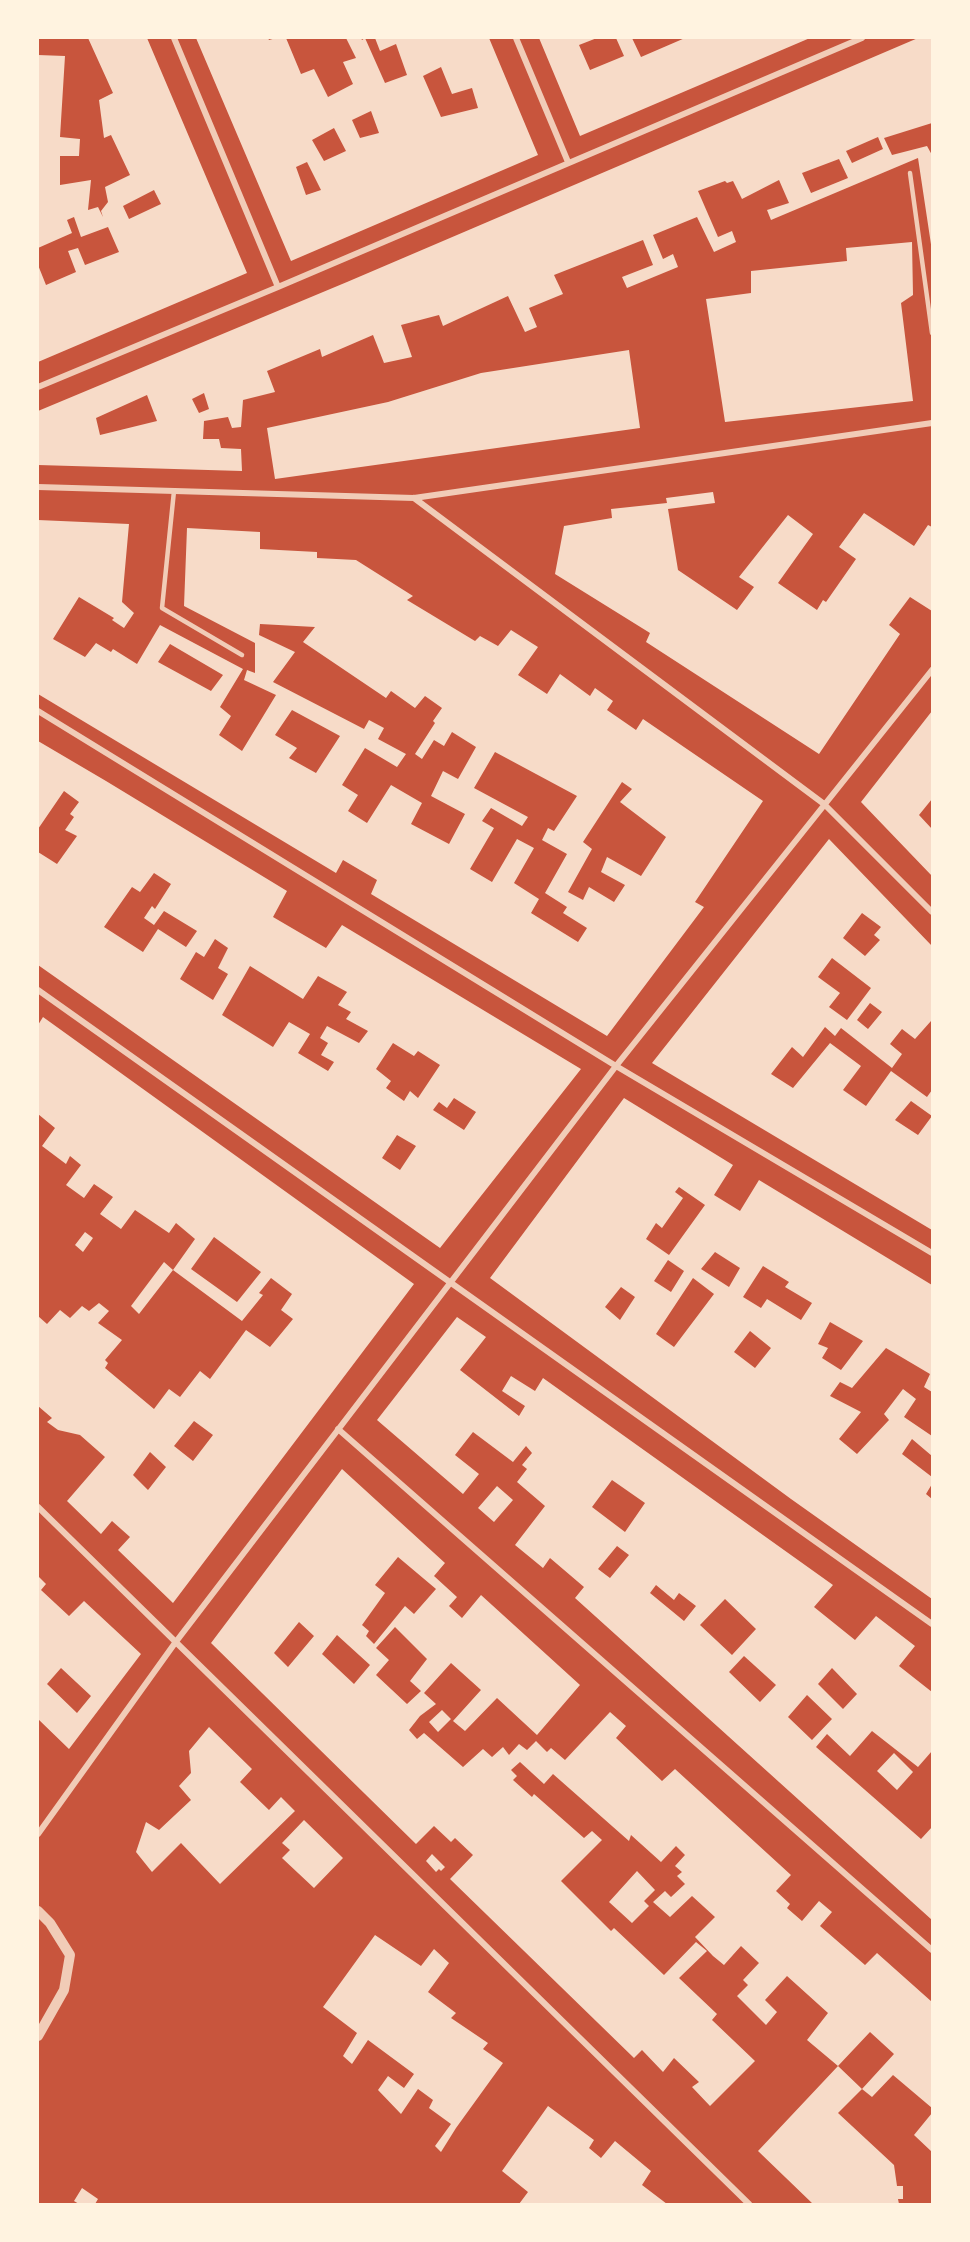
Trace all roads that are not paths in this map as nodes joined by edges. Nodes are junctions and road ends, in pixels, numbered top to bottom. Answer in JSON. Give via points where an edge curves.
{"nodes":[{"id":1,"x":174,"y":38,"type":"edge"},
{"id":2,"x":516,"y":38,"type":"edge"},
{"id":3,"x":862,"y":38,"type":"edge"},
{"id":4,"x":568,"y":162,"type":"junction"},
{"id":5,"x":910,"y":173,"type":"dead end"},
{"id":6,"x":278,"y":287,"type":"junction"},
{"id":7,"x":933,"y":333,"type":"edge"},
{"id":8,"x":38,"y":387,"type":"edge"},
{"id":9,"x":933,"y":423,"type":"edge"},
{"id":10,"x":38,"y":487,"type":"edge"},
{"id":11,"x":174,"y":491,"type":"junction"},
{"id":12,"x":414,"y":498,"type":"junction"},
{"id":13,"x":242,"y":655,"type":"dead end"},
{"id":14,"x":933,"y":669,"type":"edge"},
{"id":15,"x":38,"y":711,"type":"edge"},
{"id":16,"x":824,"y":804,"type":"junction"},
{"id":17,"x":933,"y":912,"type":"edge"},
{"id":18,"x":38,"y":990,"type":"edge"},
{"id":19,"x":616,"y":1066,"type":"junction"},
{"id":20,"x":933,"y":1253,"type":"edge"},
{"id":21,"x":451,"y":1285,"type":"junction"},
{"id":22,"x":338,"y":1429,"type":"junction"},
{"id":23,"x":38,"y":1507,"type":"edge"},
{"id":24,"x":933,"y":1624,"type":"edge"},
{"id":25,"x":175,"y":1643,"type":"junction"},
{"id":26,"x":38,"y":1834,"type":"edge"},
{"id":27,"x":38,"y":1911,"type":"edge"},
{"id":28,"x":933,"y":1950,"type":"edge"},
{"id":29,"x":38,"y":2036,"type":"edge"},
{"id":30,"x":749,"y":2205,"type":"edge"}],
"edges":[{"from":1,"to":6,"type":"street"},
{"from":2,"to":4,"type":"street"},
{"from":3,"to":4,"type":"street"},
{"from":4,"to":6,"type":"street"},
{"from":5,"to":7,"type":"lane"},
{"from":6,"to":8,"type":"street"},
{"from":9,"to":12,"type":"street"},
{"from":10,"to":11,"type":"street"},
{"from":11,"to":12,"type":"street"},
{"from":11,"to":13,"type":"lane","via":[[162,608]]},
{"from":12,"to":16,"type":"street"},
{"from":14,"to":16,"type":"street"},
{"from":15,"to":19,"type":"street"},
{"from":16,"to":17,"type":"street"},
{"from":16,"to":19,"type":"street"},
{"from":18,"to":21,"type":"street"},
{"from":19,"to":20,"type":"street"},
{"from":19,"to":21,"type":"street"},
{"from":21,"to":22,"type":"street"},
{"from":21,"to":24,"type":"street"},
{"from":22,"to":25,"type":"street"},
{"from":22,"to":28,"type":"street"},
{"from":23,"to":25,"type":"street"},
{"from":25,"to":26,"type":"street"},
{"from":25,"to":30,"type":"street"},
{"from":27,"to":29,"type":"street","via":[[70,1955],[64,1990]]}]}
